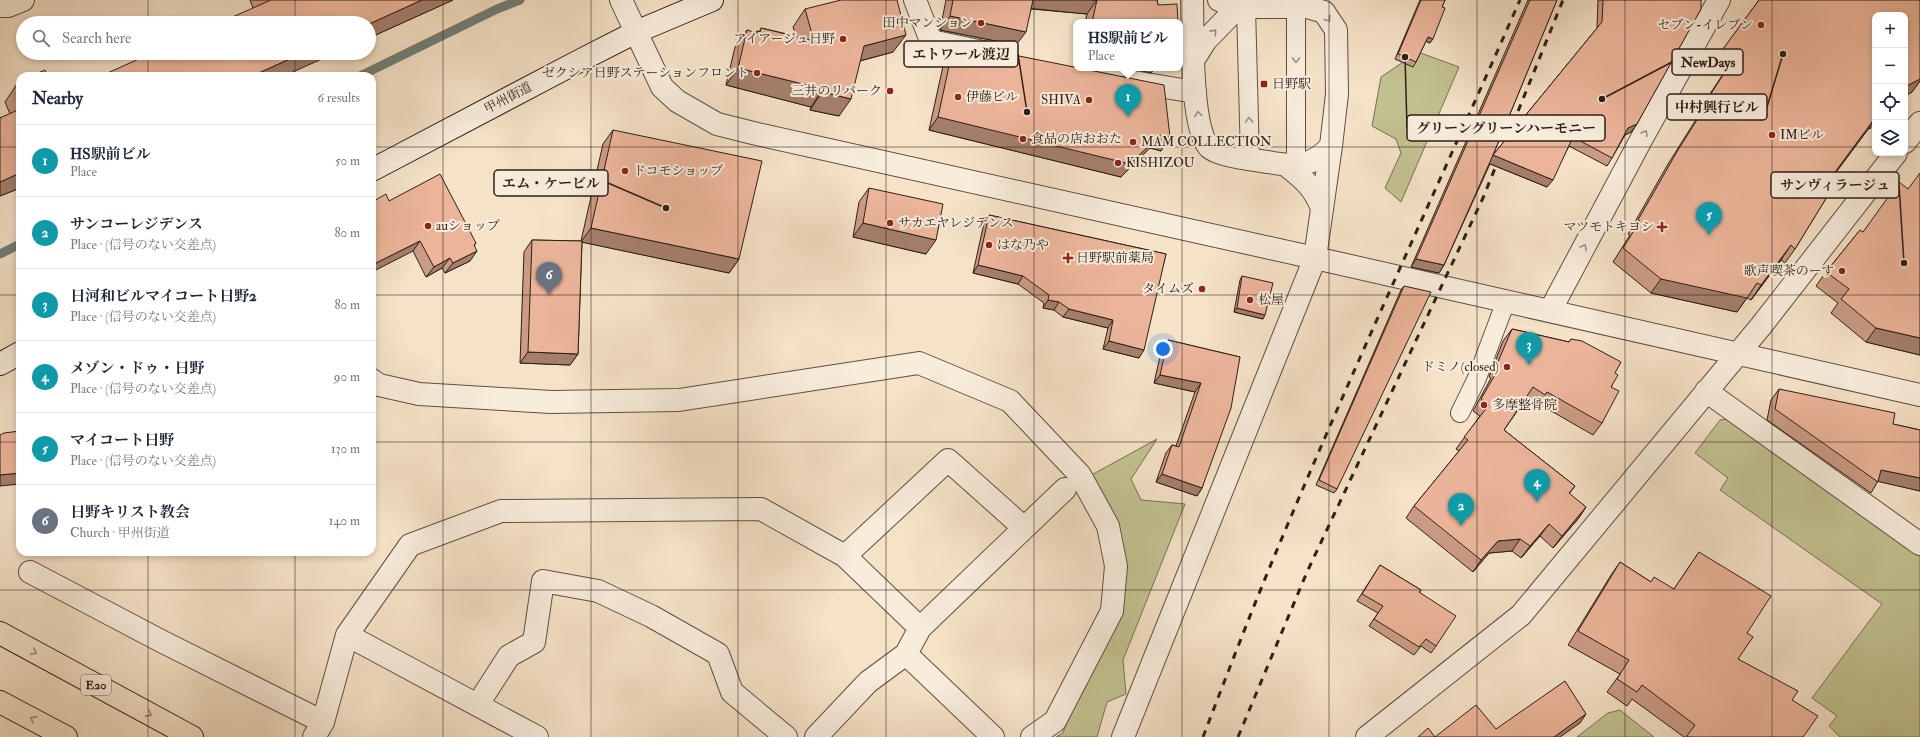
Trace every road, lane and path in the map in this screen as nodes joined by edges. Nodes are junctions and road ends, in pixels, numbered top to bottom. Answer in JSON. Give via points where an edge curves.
{"nodes":[{"id":1,"x":23,"y":0,"type":"edge"},
{"id":2,"x":621,"y":0,"type":"edge"},
{"id":3,"x":712,"y":0,"type":"edge"},
{"id":4,"x":915,"y":0,"type":"edge"},
{"id":5,"x":1192,"y":0,"type":"edge"},
{"id":6,"x":1719,"y":0,"type":"edge"},
{"id":7,"x":1234,"y":5,"type":"edge"},
{"id":8,"x":0,"y":6,"type":"edge"},
{"id":9,"x":1296,"y":7,"type":"junction"},
{"id":10,"x":636,"y":32,"type":"junction"},
{"id":11,"x":1000,"y":55,"type":"edge"},
{"id":12,"x":1194,"y":59,"type":"junction"},
{"id":13,"x":1115,"y":78,"type":"edge"},
{"id":14,"x":1195,"y":92,"type":"junction"},
{"id":15,"x":1920,"y":123,"type":"edge"},
{"id":16,"x":1908,"y":138,"type":"edge"},
{"id":17,"x":1331,"y":146,"type":"junction"},
{"id":18,"x":1894,"y":156,"type":"edge"},
{"id":19,"x":1250,"y":159,"type":"junction"},
{"id":20,"x":1292,"y":166,"type":"junction"},
{"id":21,"x":376,"y":168,"type":"edge"},
{"id":22,"x":1322,"y":208,"type":"junction"},
{"id":23,"x":1315,"y":258,"type":"junction"},
{"id":24,"x":1506,"y":301,"type":"junction"},
{"id":25,"x":1550,"y":311,"type":"junction"},
{"id":26,"x":1737,"y":354,"type":"junction"},
{"id":27,"x":16,"y":356,"type":"edge"},
{"id":28,"x":0,"y":364,"type":"edge"},
{"id":29,"x":376,"y":383,"type":"edge"},
{"id":30,"x":1706,"y":391,"type":"junction"},
{"id":31,"x":1920,"y":396,"type":"edge"},
{"id":32,"x":1460,"y":413,"type":"dead end"},
{"id":33,"x":1065,"y":489,"type":"dead end"},
{"id":34,"x":1024,"y":528,"type":"junction"},
{"id":35,"x":1920,"y":544,"type":"edge"},
{"id":36,"x":845,"y":556,"type":"junction"},
{"id":37,"x":30,"y":572,"type":"dead end"},
{"id":38,"x":920,"y":628,"type":"junction"},
{"id":39,"x":0,"y":633,"type":"edge"},
{"id":40,"x":347,"y":635,"type":"junction"},
{"id":41,"x":906,"y":654,"type":"junction"},
{"id":42,"x":0,"y":702,"type":"edge"},
{"id":43,"x":478,"y":704,"type":"junction"},
{"id":44,"x":317,"y":732,"type":"edge"},
{"id":45,"x":66,"y":737,"type":"edge"},
{"id":46,"x":192,"y":737,"type":"edge"},
{"id":47,"x":537,"y":737,"type":"edge"},
{"id":48,"x":786,"y":737,"type":"edge"},
{"id":49,"x":816,"y":737,"type":"edge"},
{"id":50,"x":993,"y":737,"type":"edge"},
{"id":51,"x":1032,"y":737,"type":"edge"},
{"id":52,"x":1123,"y":737,"type":"edge"},
{"id":53,"x":1367,"y":737,"type":"edge"}],
"edges":[{"from":1,"to":8,"type":"street","via":[[8,6]]},
{"from":2,"to":10,"type":"street"},
{"from":3,"to":10,"type":"street","name":"甲州街道"},
{"from":4,"to":11,"type":"street","via":[[931,41]]},
{"from":5,"to":12,"type":"street"},
{"from":25,"to":6,"type":"street","one_way":true},
{"from":7,"to":9,"type":"street"},
{"from":12,"to":7,"type":"street","one_way":true},
{"from":19,"to":7,"type":"lane","one_way":true},
{"from":9,"to":17,"type":"street","one_way":true,"via":[[1324,12],[1336,30],[1337,94]]},
{"from":9,"to":20,"type":"lane","one_way":true},
{"from":10,"to":21,"type":"street","name":"甲州街道"},
{"from":10,"to":23,"type":"street","via":[[662,87],[678,101],[717,124]]},
{"from":12,"to":14,"type":"street"},
{"from":13,"to":14,"type":"street"},
{"from":19,"to":14,"type":"street","one_way":true,"via":[[1210,148],[1202,135]]},
{"from":15,"to":16,"type":"street"},
{"from":17,"to":20,"type":"street","via":[[1322,156],[1309,164]]},
{"from":17,"to":22,"type":"street"},
{"from":18,"to":26,"type":"street"},
{"from":19,"to":20,"type":"street"},
{"from":20,"to":22,"type":"street","via":[[1316,193]]},
{"from":22,"to":23,"type":"street"},
{"from":23,"to":24,"type":"street"},
{"from":23,"to":52,"type":"street"},
{"from":24,"to":25,"type":"street"},
{"from":24,"to":32,"type":"lane","via":[[1477,378]]},
{"from":25,"to":26,"type":"street"},
{"from":26,"to":30,"type":"street"},
{"from":26,"to":31,"type":"street"},
{"from":27,"to":28,"type":"street"},
{"from":29,"to":51,"type":"street","via":[[419,394],[536,401],[679,400],[919,363],[1010,401],[1080,475],[1108,526],[1116,566],[1112,610],[1055,721]]},
{"from":30,"to":35,"type":"street"},
{"from":30,"to":53,"type":"street","via":[[1521,615]]},
{"from":33,"to":34,"type":"street"},
{"from":34,"to":36,"type":"street","via":[[948,460]]},
{"from":34,"to":38,"type":"street"},
{"from":36,"to":38,"type":"street"},
{"from":36,"to":40,"type":"street","via":[[761,509],[501,511],[410,545]]},
{"from":37,"to":44,"type":"street","via":[[161,641]]},
{"from":38,"to":41,"type":"street"},
{"from":39,"to":46,"type":"highway","number":"E20","one_way":true},
{"from":40,"to":43,"type":"street"},
{"from":40,"to":44,"type":"street"},
{"from":41,"to":49,"type":"street","via":[[868,682]]},
{"from":41,"to":50,"type":"street"},
{"from":45,"to":42,"type":"highway","one_way":true},
{"from":43,"to":47,"type":"street"},
{"from":43,"to":48,"type":"street","via":[[509,656],[534,642],[543,581],[598,591],[651,616],[718,654],[732,692]]}]}
